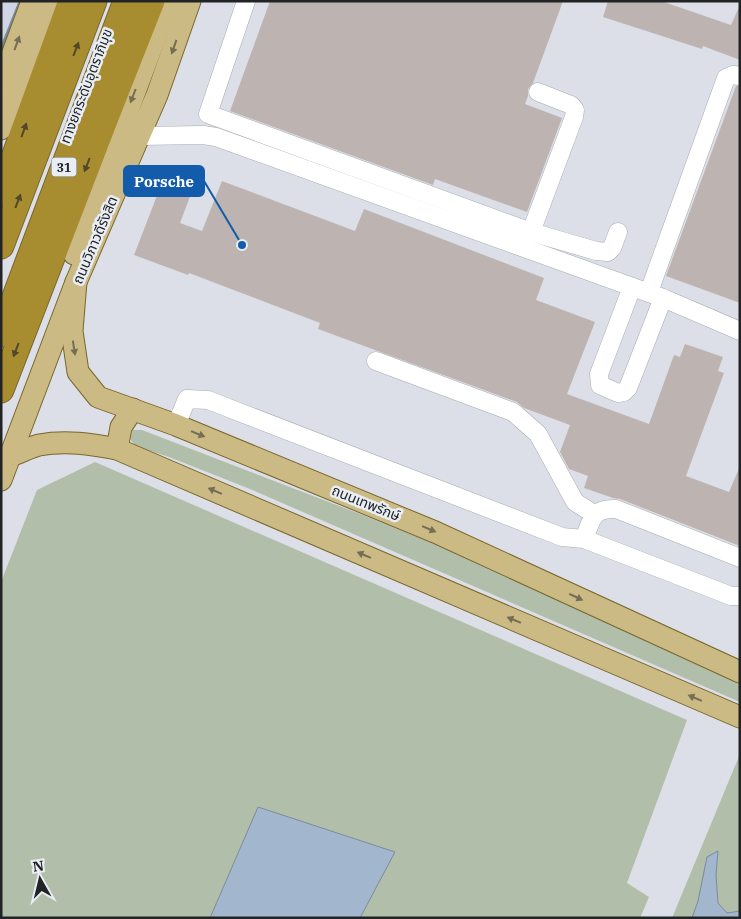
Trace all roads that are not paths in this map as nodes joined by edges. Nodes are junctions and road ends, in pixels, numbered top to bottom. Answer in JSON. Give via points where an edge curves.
{"nodes":[{"id":1,"x":32,"y":1,"type":"edge"},
{"id":2,"x":49,"y":1,"type":"edge"},
{"id":3,"x":71,"y":1,"type":"edge"},
{"id":4,"x":94,"y":1,"type":"edge"},
{"id":5,"x":118,"y":1,"type":"edge"},
{"id":6,"x":126,"y":1,"type":"edge"},
{"id":7,"x":190,"y":1,"type":"edge"},
{"id":8,"x":246,"y":1,"type":"edge"},
{"id":9,"x":156,"y":2,"type":"edge"},
{"id":10,"x":740,"y":76,"type":"edge"},
{"id":11,"x":1,"y":85,"type":"edge"},
{"id":12,"x":538,"y":92,"type":"dead end"},
{"id":13,"x":1,"y":129,"type":"edge"},
{"id":14,"x":139,"y":136,"type":"junction"},
{"id":15,"x":1,"y":192,"type":"edge"},
{"id":16,"x":531,"y":232,"type":"junction"},
{"id":17,"x":618,"y":232,"type":"dead end"},
{"id":18,"x":1,"y":246,"type":"edge"},
{"id":19,"x":76,"y":282,"type":"junction"},
{"id":20,"x":632,"y":286,"type":"junction"},
{"id":21,"x":656,"y":295,"type":"junction"},
{"id":22,"x":1,"y":311,"type":"edge"},
{"id":23,"x":740,"y":331,"type":"edge"},
{"id":24,"x":1,"y":334,"type":"edge"},
{"id":25,"x":376,"y":360,"type":"dead end"},
{"id":26,"x":1,"y":390,"type":"edge"},
{"id":27,"x":133,"y":409,"type":"junction"},
{"id":28,"x":176,"y":425,"type":"junction"},
{"id":29,"x":117,"y":449,"type":"junction"},
{"id":30,"x":6,"y":461,"type":"edge"},
{"id":31,"x":1,"y":480,"type":"edge"},
{"id":32,"x":594,"y":514,"type":"junction"},
{"id":33,"x":584,"y":539,"type":"junction"},
{"id":34,"x":740,"y":558,"type":"edge"},
{"id":35,"x":740,"y":596,"type":"edge"},
{"id":36,"x":740,"y":672,"type":"edge"},
{"id":37,"x":740,"y":717,"type":"edge"}],
"edges":[{"from":11,"to":1,"type":"main road","one_way":true},
{"from":2,"to":13,"type":"main road"},
{"from":15,"to":3,"type":"highway","one_way":true},
{"from":18,"to":4,"type":"highway","name":"ทางยกระดับอุตราภิมุข","number":"31","one_way":true},
{"from":5,"to":22,"type":"highway","name":"ทางยกระดับอุตราภิมุข","number":"31"},
{"from":6,"to":24,"type":"highway","number":"31"},
{"from":7,"to":14,"type":"main road","name":"ถนนวิภาวดีรังสิต","one_way":true},
{"from":8,"to":16,"type":"lane","via":[[208,114]]},
{"from":9,"to":26,"type":"highway","one_way":true,"via":[[105,120]]},
{"from":9,"to":30,"type":"main road","one_way":true,"via":[[17,406]]},
{"from":10,"to":21,"type":"lane","via":[[726,78]]},
{"from":12,"to":16,"type":"lane","via":[[575,110]]},
{"from":14,"to":19,"type":"main road","name":"ถนนวิภาวดีรังสิต"},
{"from":14,"to":20,"type":"lane","via":[[216,137]]},
{"from":16,"to":17,"type":"lane","via":[[602,252],[612,248]]},
{"from":19,"to":27,"type":"main road","name":"ถนนเทพรักษ์","one_way":true,"via":[[72,331],[78,372],[98,397]]},
{"from":19,"to":30,"type":"main road","name":"ถนนวิภาวดีรังสิต"},
{"from":20,"to":21,"type":"lane"},
{"from":20,"to":21,"type":"lane","via":[[599,374],[600,384],[618,393],[628,388]]},
{"from":21,"to":23,"type":"lane"},
{"from":25,"to":32,"type":"lane","via":[[513,412],[538,434],[574,502]]},
{"from":27,"to":28,"type":"main road","name":"ถนนเทพรักษ์"},
{"from":27,"to":29,"type":"main road","via":[[121,427]]},
{"from":28,"to":33,"type":"lane","via":[[187,399],[208,400],[562,537]]},
{"from":28,"to":36,"type":"main road","name":"ถนนเทพรักษ์","one_way":true,"via":[[435,532]]},
{"from":29,"to":30,"type":"main road","via":[[80,442],[39,445]]},
{"from":37,"to":29,"type":"main road","one_way":true},
{"from":30,"to":31,"type":"main road","name":"ถนนวิภาวดีรังสิต"},
{"from":32,"to":33,"type":"lane"},
{"from":32,"to":34,"type":"lane","via":[[604,508],[616,509]]},
{"from":33,"to":35,"type":"lane","via":[[731,596]]}]}
